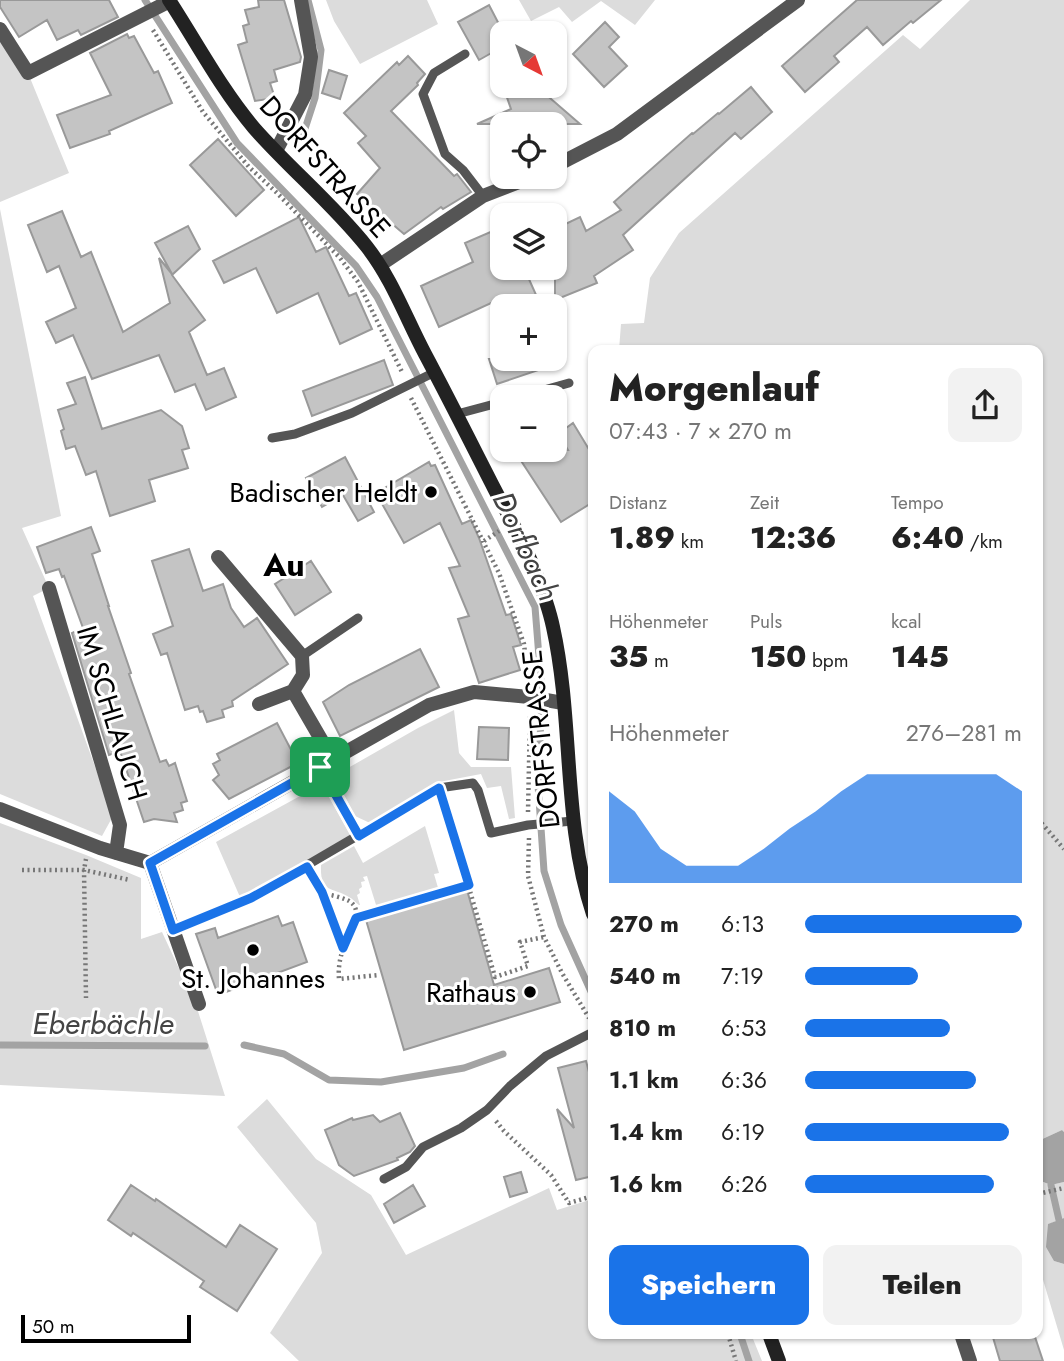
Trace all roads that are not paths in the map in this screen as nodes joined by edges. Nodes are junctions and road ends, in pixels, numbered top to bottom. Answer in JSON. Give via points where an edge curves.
{"nodes":[{"id":1,"x":301,"y":0,"type":"edge"},
{"id":2,"x":798,"y":0,"type":"edge"},
{"id":3,"x":166,"y":2,"type":"edge"},
{"id":4,"x":0,"y":29,"type":"edge"},
{"id":5,"x":465,"y":54,"type":"dead end"},
{"id":6,"x":276,"y":151,"type":"junction"},
{"id":7,"x":567,"y":160,"type":"edge"},
{"id":8,"x":501,"y":189,"type":"edge"},
{"id":9,"x":483,"y":196,"type":"junction"},
{"id":10,"x":380,"y":265,"type":"junction"},
{"id":11,"x":430,"y":374,"type":"junction"},
{"id":12,"x":569,"y":383,"type":"dead end"},
{"id":13,"x":562,"y":385,"type":"edge"},
{"id":14,"x":490,"y":405,"type":"edge"},
{"id":15,"x":457,"y":414,"type":"junction"},
{"id":16,"x":272,"y":438,"type":"dead end"},
{"id":17,"x":218,"y":556,"type":"dead end"},
{"id":18,"x":49,"y":588,"type":"dead end"},
{"id":19,"x":358,"y":618,"type":"dead end"},
{"id":20,"x":302,"y":656,"type":"junction"},
{"id":21,"x":293,"y":691,"type":"junction"},
{"id":22,"x":558,"y":702,"type":"junction"},
{"id":23,"x":259,"y":704,"type":"dead end"},
{"id":24,"x":333,"y":760,"type":"junction"},
{"id":25,"x":0,"y":809,"type":"edge"},
{"id":26,"x":573,"y":821,"type":"junction"},
{"id":27,"x":116,"y":853,"type":"junction"},
{"id":28,"x":150,"y":863,"type":"junction"},
{"id":29,"x":588,"y":898,"type":"edge"},
{"id":30,"x":173,"y":930,"type":"junction"},
{"id":31,"x":199,"y":1004,"type":"dead end"},
{"id":32,"x":588,"y":1034,"type":"edge"},
{"id":33,"x":384,"y":1180,"type":"dead end"},
{"id":34,"x":771,"y":1339,"type":"edge"},
{"id":35,"x":963,"y":1339,"type":"edge"},
{"id":36,"x":779,"y":1361,"type":"edge"},
{"id":37,"x":970,"y":1361,"type":"edge"}],
"edges":[{"from":1,"to":6,"type":"street","via":[[311,57],[305,95]]},
{"from":2,"to":7,"type":"street","via":[[617,134]]},
{"from":3,"to":4,"type":"street","via":[[28,73]]},
{"from":3,"to":6,"type":"main road","name":"DORFSTRASSE","via":[[231,97]]},
{"from":5,"to":9,"type":"lane","via":[[434,72],[423,94],[445,154]]},
{"from":6,"to":10,"type":"main road","name":"DORFSTRASSE","via":[[328,202]]},
{"from":8,"to":9,"type":"street"},
{"from":9,"to":10,"type":"street"},
{"from":10,"to":11,"type":"main road","name":"DORFSTRASSE","via":[[403,306]]},
{"from":11,"to":15,"type":"main road","name":"DORFSTRASSE"},
{"from":11,"to":16,"type":"lane","via":[[352,413]]},
{"from":12,"to":13,"type":"lane"},
{"from":14,"to":15,"type":"lane"},
{"from":15,"to":22,"type":"main road","name":"DORFSTRASSE","via":[[535,570],[559,662]]},
{"from":17,"to":20,"type":"street"},
{"from":18,"to":27,"type":"street","name":"IM SCHLAUCH","via":[[120,825]]},
{"from":19,"to":20,"type":"lane"},
{"from":20,"to":21,"type":"street","via":[[303,675]]},
{"from":21,"to":23,"type":"street"},
{"from":21,"to":24,"type":"street"},
{"from":22,"to":24,"type":"street","via":[[474,692],[429,705]]},
{"from":22,"to":26,"type":"main road","name":"DORFSTRASSE"},
{"from":24,"to":28,"type":"street"},
{"from":25,"to":27,"type":"street"},
{"from":26,"to":29,"type":"main road","name":"DORFSTRASSE"},
{"from":26,"to":30,"type":"lane","via":[[491,833],[473,783],[439,788],[251,898]]},
{"from":27,"to":28,"type":"street"},
{"from":28,"to":30,"type":"street"},
{"from":30,"to":31,"type":"street"},
{"from":32,"to":33,"type":"lane","via":[[545,1056],[487,1110],[423,1147],[406,1167]]},
{"from":34,"to":36,"type":"main road"},
{"from":35,"to":37,"type":"street"}]}
